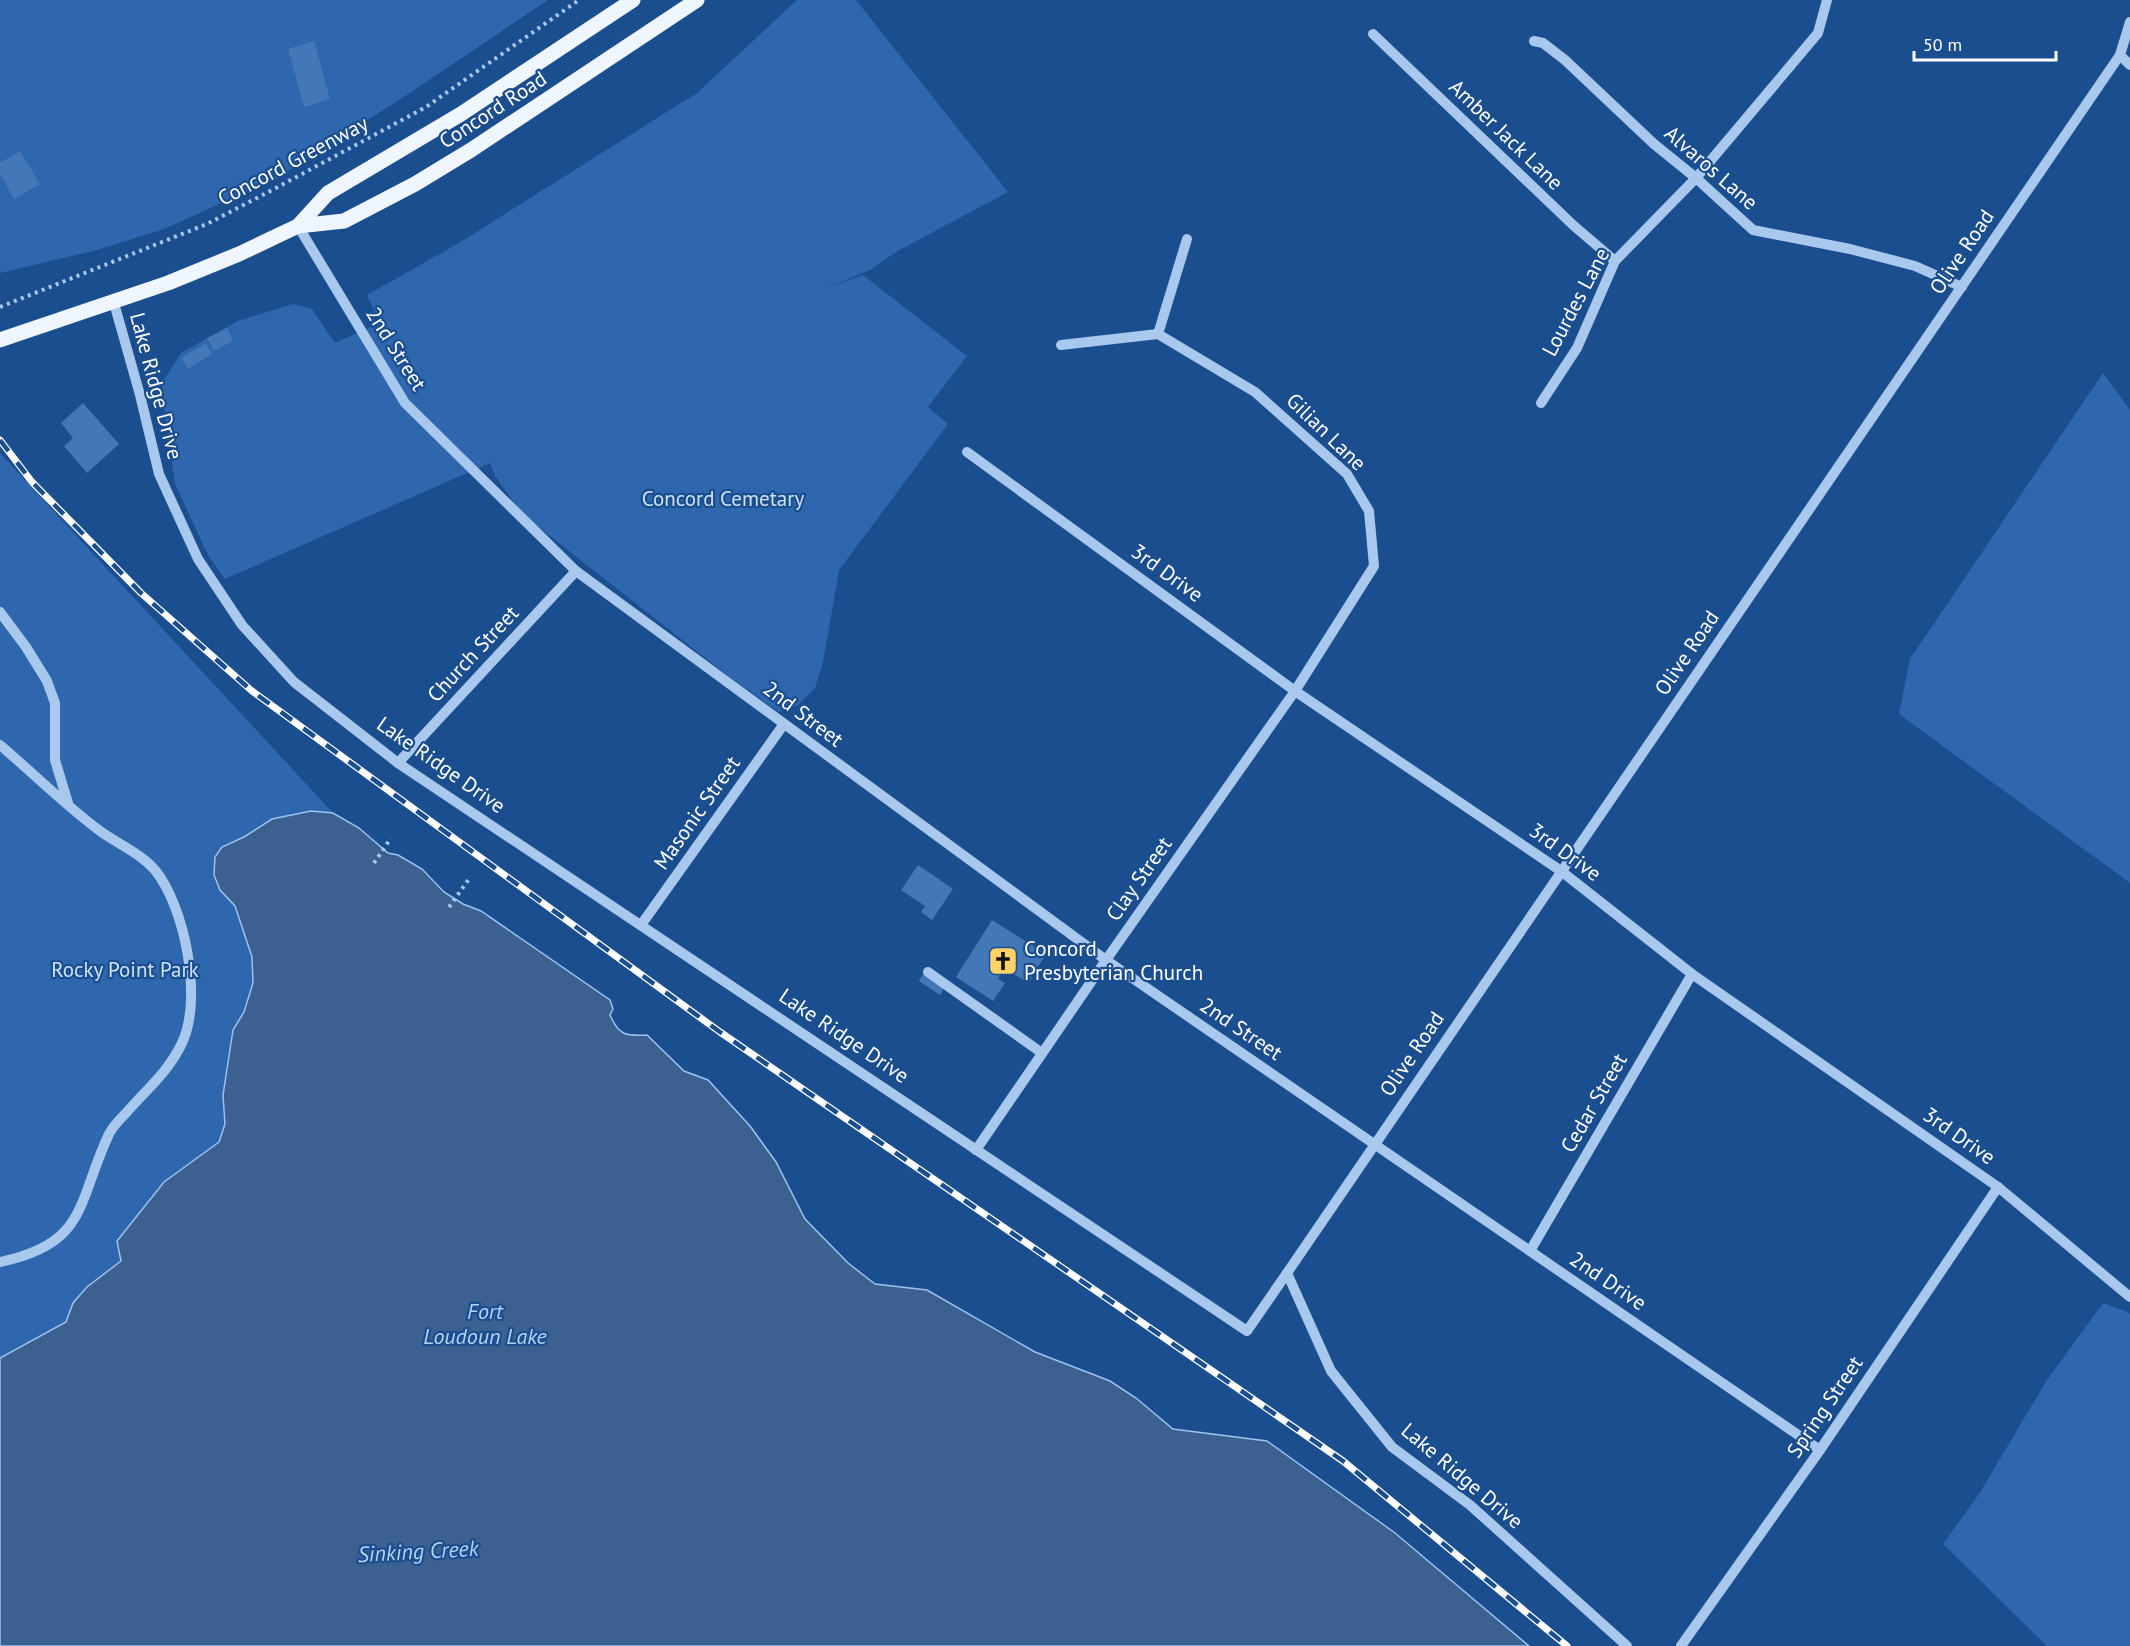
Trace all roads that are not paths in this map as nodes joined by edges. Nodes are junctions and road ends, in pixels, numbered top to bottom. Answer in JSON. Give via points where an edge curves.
{"nodes":[{"id":1,"x":633,"y":0,"type":"edge"},
{"id":2,"x":697,"y":0,"type":"edge"},
{"id":3,"x":1827,"y":0,"type":"edge"},
{"id":4,"x":2130,"y":22,"type":"edge"},
{"id":5,"x":1373,"y":34,"type":"dead end"},
{"id":6,"x":1534,"y":41,"type":"dead end"},
{"id":7,"x":2120,"y":55,"type":"junction"},
{"id":8,"x":2130,"y":65,"type":"edge"},
{"id":9,"x":1695,"y":178,"type":"junction"},
{"id":10,"x":298,"y":226,"type":"junction"},
{"id":11,"x":1187,"y":239,"type":"dead end"},
{"id":12,"x":1615,"y":261,"type":"junction"},
{"id":13,"x":1962,"y":287,"type":"junction"},
{"id":14,"x":114,"y":303,"type":"junction"},
{"id":15,"x":1158,"y":334,"type":"junction"},
{"id":16,"x":6,"y":338,"type":"edge"},
{"id":17,"x":1061,"y":345,"type":"dead end"},
{"id":18,"x":1541,"y":403,"type":"dead end"},
{"id":19,"x":967,"y":452,"type":"dead end"},
{"id":20,"x":576,"y":571,"type":"junction"},
{"id":21,"x":0,"y":612,"type":"edge"},
{"id":22,"x":1295,"y":692,"type":"junction"},
{"id":23,"x":784,"y":724,"type":"junction"},
{"id":24,"x":0,"y":745,"type":"edge"},
{"id":25,"x":398,"y":763,"type":"junction"},
{"id":26,"x":68,"y":803,"type":"junction"},
{"id":27,"x":1561,"y":871,"type":"junction"},
{"id":28,"x":641,"y":925,"type":"junction"},
{"id":29,"x":1106,"y":960,"type":"junction"},
{"id":30,"x":928,"y":972,"type":"dead end"},
{"id":31,"x":1692,"y":974,"type":"junction"},
{"id":32,"x":1042,"y":1053,"type":"junction"},
{"id":33,"x":1374,"y":1144,"type":"junction"},
{"id":34,"x":976,"y":1150,"type":"junction"},
{"id":35,"x":1998,"y":1187,"type":"junction"},
{"id":36,"x":1530,"y":1251,"type":"junction"},
{"id":37,"x":0,"y":1262,"type":"edge"},
{"id":38,"x":1287,"y":1273,"type":"junction"},
{"id":39,"x":2130,"y":1297,"type":"edge"},
{"id":40,"x":1820,"y":1450,"type":"junction"},
{"id":41,"x":1627,"y":1646,"type":"edge"},
{"id":42,"x":1681,"y":1646,"type":"edge"}],
"edges":[{"from":1,"to":10,"type":"main road","name":"Concord Road","via":[[471,107],[328,193]]},
{"from":2,"to":10,"type":"main road","name":"Concord Road","via":[[415,184],[344,221]]},
{"from":3,"to":9,"type":"street","name":"Lourdes Lane","via":[[1818,33]]},
{"from":4,"to":7,"type":"street","name":"Olive Road"},
{"from":5,"to":12,"type":"street","name":"Amber Jack Lane"},
{"from":6,"to":9,"type":"street","name":"Alvaros Lane","via":[[1565,60]]},
{"from":7,"to":8,"type":"street"},
{"from":7,"to":13,"type":"street","name":"Olive Road"},
{"from":9,"to":12,"type":"street","name":"Lourdes Lane"},
{"from":9,"to":13,"type":"street","name":"Alvaros Lane","via":[[1753,230],[1915,266]]},
{"from":10,"to":14,"type":"main road","name":"Concord Road"},
{"from":10,"to":20,"type":"street","name":"2nd Street","via":[[405,403]]},
{"from":11,"to":15,"type":"street"},
{"from":12,"to":18,"type":"street","name":"Lourdes Lane","via":[[1577,348]]},
{"from":13,"to":27,"type":"street","name":"Olive Road"},
{"from":14,"to":16,"type":"main road","name":"Concord Road"},
{"from":14,"to":25,"type":"street","name":"Lake Ridge Drive","via":[[159,474],[198,559],[242,625],[294,682]]},
{"from":15,"to":17,"type":"street"},
{"from":15,"to":22,"type":"street","name":"Gilian Lane","via":[[1254,392],[1347,474],[1369,511],[1374,566]]},
{"from":19,"to":22,"type":"street","name":"3rd Drive"},
{"from":20,"to":23,"type":"street","name":"2nd Street"},
{"from":20,"to":25,"type":"street","name":"Church Street"},
{"from":21,"to":26,"type":"street","via":[[32,655],[55,703],[55,760]]},
{"from":22,"to":27,"type":"street","name":"3rd Drive"},
{"from":22,"to":29,"type":"street","name":"Clay Street"},
{"from":23,"to":28,"type":"street","name":"Masonic Street"},
{"from":23,"to":29,"type":"street","name":"2nd Street"},
{"from":24,"to":26,"type":"street"},
{"from":25,"to":28,"type":"street","name":"Lake Ridge Drive"},
{"from":26,"to":37,"type":"street","via":[[155,870],[173,899],[184,929],[190,1017],[183,1042],[165,1072],[110,1132],[70,1227],[41,1250]]},
{"from":27,"to":31,"type":"street","name":"3rd Drive"},
{"from":27,"to":33,"type":"street","name":"Olive Road"},
{"from":28,"to":34,"type":"street","name":"Lake Ridge Drive"},
{"from":29,"to":32,"type":"street","name":"Clay Street"},
{"from":29,"to":33,"type":"street","name":"2nd Street"},
{"from":30,"to":32,"type":"street"},
{"from":31,"to":35,"type":"street","name":"3rd Drive"},
{"from":31,"to":36,"type":"street","name":"Cedar Street"},
{"from":32,"to":34,"type":"street","name":"Clay Street"},
{"from":33,"to":36,"type":"street","name":"2nd Drive"},
{"from":33,"to":38,"type":"street","name":"Olive Road"},
{"from":34,"to":38,"type":"street","name":"Lake Ridge Drive","via":[[1247,1330]]},
{"from":35,"to":39,"type":"street","name":"3rd Drive"},
{"from":35,"to":40,"type":"street","name":"Spring Street"},
{"from":36,"to":40,"type":"street","name":"2nd Drive"},
{"from":38,"to":41,"type":"street","name":"Lake Ridge Drive","via":[[1331,1371],[1392,1447],[1470,1506]]},
{"from":40,"to":42,"type":"street","name":"Spring Street"}]}
